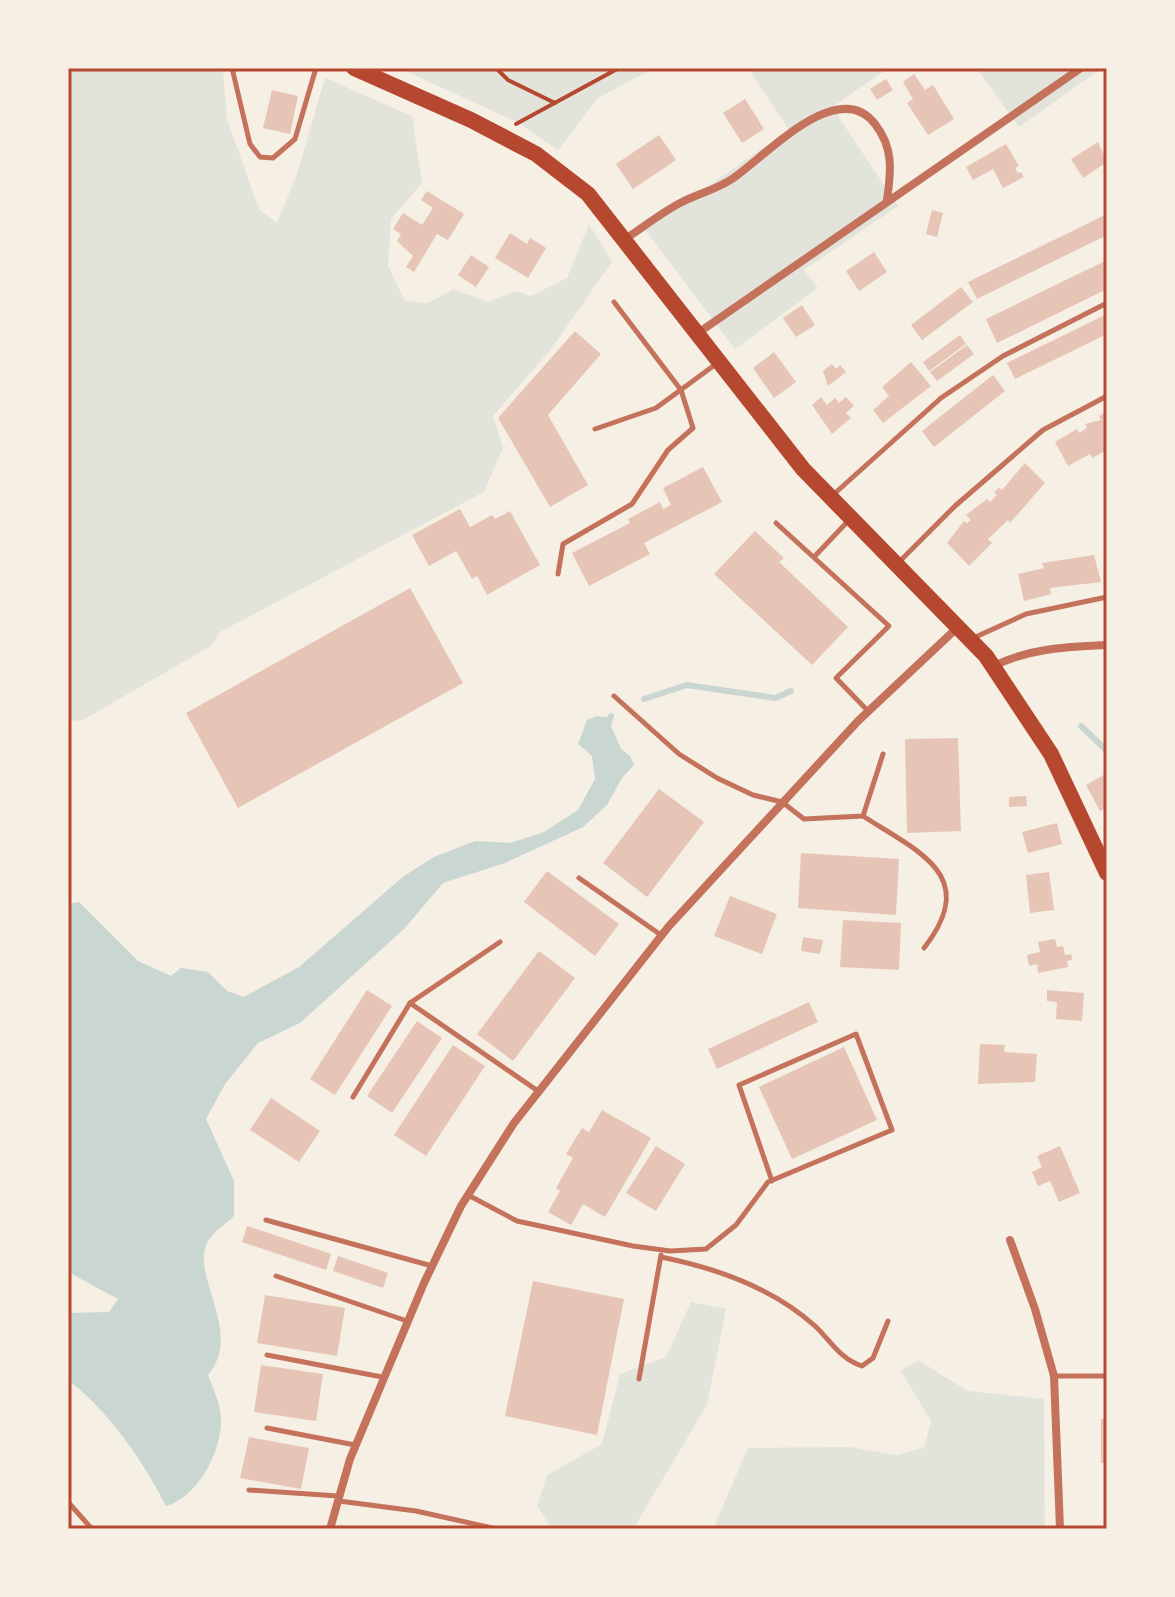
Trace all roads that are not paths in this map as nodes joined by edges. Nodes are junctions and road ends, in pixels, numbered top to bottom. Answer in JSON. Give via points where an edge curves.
{"nodes":[{"id":1,"x":232,"y":68,"type":"edge"},
{"id":2,"x":316,"y":68,"type":"edge"},
{"id":3,"x":354,"y":68,"type":"edge"},
{"id":4,"x":1081,"y":68,"type":"edge"},
{"id":5,"x":887,"y":200,"type":"junction"},
{"id":6,"x":625,"y":239,"type":"junction"},
{"id":7,"x":614,"y":302,"type":"dead end"},
{"id":8,"x":1107,"y":303,"type":"edge"},
{"id":9,"x":698,"y":333,"type":"junction"},
{"id":10,"x":720,"y":361,"type":"junction"},
{"id":11,"x":681,"y":390,"type":"junction"},
{"id":12,"x":1107,"y":396,"type":"edge"},
{"id":13,"x":595,"y":429,"type":"dead end"},
{"id":14,"x":830,"y":497,"type":"junction"},
{"id":15,"x":850,"y":519,"type":"junction"},
{"id":16,"x":776,"y":523,"type":"dead end"},
{"id":17,"x":815,"y":556,"type":"junction"},
{"id":18,"x":897,"y":565,"type":"junction"},
{"id":19,"x":558,"y":574,"type":"dead end"},
{"id":20,"x":1107,"y":597,"type":"edge"},
{"id":21,"x":960,"y":625,"type":"junction"},
{"id":22,"x":971,"y":639,"type":"junction"},
{"id":23,"x":1107,"y":645,"type":"edge"},
{"id":24,"x":994,"y":666,"type":"junction"},
{"id":25,"x":614,"y":696,"type":"dead end"},
{"id":26,"x":868,"y":711,"type":"junction"},
{"id":27,"x":883,"y":754,"type":"dead end"},
{"id":28,"x":782,"y":802,"type":"junction"},
{"id":29,"x":863,"y":816,"type":"junction"},
{"id":30,"x":1106,"y":869,"type":"edge"},
{"id":31,"x":579,"y":878,"type":"dead end"},
{"id":32,"x":661,"y":935,"type":"junction"},
{"id":33,"x":500,"y":942,"type":"dead end"},
{"id":34,"x":924,"y":948,"type":"dead end"},
{"id":35,"x":410,"y":1003,"type":"junction"},
{"id":36,"x":538,"y":1091,"type":"junction"},
{"id":37,"x":353,"y":1097,"type":"dead end"},
{"id":38,"x":772,"y":1181,"type":"junction"},
{"id":39,"x":468,"y":1195,"type":"junction"},
{"id":40,"x":266,"y":1220,"type":"dead end"},
{"id":41,"x":1010,"y":1240,"type":"dead end"},
{"id":42,"x":661,"y":1254,"type":"junction"},
{"id":43,"x":432,"y":1266,"type":"junction"},
{"id":44,"x":276,"y":1276,"type":"dead end"},
{"id":45,"x":407,"y":1321,"type":"junction"},
{"id":46,"x":888,"y":1321,"type":"dead end"},
{"id":47,"x":267,"y":1355,"type":"dead end"},
{"id":48,"x":1054,"y":1376,"type":"junction"},
{"id":49,"x":1107,"y":1376,"type":"edge"},
{"id":50,"x":382,"y":1377,"type":"junction"},
{"id":51,"x":639,"y":1379,"type":"dead end"},
{"id":52,"x":267,"y":1428,"type":"dead end"},
{"id":53,"x":355,"y":1445,"type":"junction"},
{"id":54,"x":249,"y":1490,"type":"dead end"},
{"id":55,"x":339,"y":1499,"type":"junction"},
{"id":56,"x":68,"y":1502,"type":"edge"},
{"id":57,"x":329,"y":1528,"type":"edge"},
{"id":58,"x":92,"y":1529,"type":"edge"},
{"id":59,"x":497,"y":1529,"type":"edge"},
{"id":60,"x":1060,"y":1529,"type":"edge"}],
"edges":[{"from":1,"to":2,"type":"lane","via":[[250,144],[260,157],[273,158],[295,139]]},
{"from":3,"to":6,"type":"main road","via":[[498,134],[566,175]]},
{"from":4,"to":5,"type":"street"},
{"from":5,"to":6,"type":"street","via":[[890,152],[881,132],[870,117],[854,109],[830,112],[808,120],[730,181],[682,202]]},
{"from":5,"to":9,"type":"street","via":[[863,222]]},
{"from":6,"to":9,"type":"main road"},
{"from":7,"to":11,"type":"lane"},
{"from":8,"to":14,"type":"lane","via":[[1003,356],[941,398]]},
{"from":9,"to":10,"type":"main road"},
{"from":10,"to":11,"type":"lane"},
{"from":10,"to":14,"type":"main road"},
{"from":11,"to":13,"type":"lane","via":[[656,408]]},
{"from":11,"to":19,"type":"lane","via":[[693,428],[668,450],[632,504],[563,544]]},
{"from":12,"to":18,"type":"lane","via":[[1043,430],[1006,459]]},
{"from":14,"to":15,"type":"main road"},
{"from":15,"to":17,"type":"lane"},
{"from":15,"to":18,"type":"main road"},
{"from":16,"to":17,"type":"lane"},
{"from":17,"to":26,"type":"lane","via":[[889,626],[836,678]]},
{"from":18,"to":21,"type":"main road"},
{"from":20,"to":22,"type":"lane","via":[[1026,614]]},
{"from":21,"to":22,"type":"main road"},
{"from":21,"to":26,"type":"street"},
{"from":22,"to":24,"type":"main road"},
{"from":23,"to":24,"type":"street","via":[[1042,651]]},
{"from":24,"to":30,"type":"main road","via":[[1051,754]]},
{"from":25,"to":28,"type":"lane","via":[[679,754],[753,795]]},
{"from":26,"to":28,"type":"street"},
{"from":27,"to":29,"type":"lane"},
{"from":28,"to":29,"type":"lane","via":[[804,819]]},
{"from":28,"to":32,"type":"street"},
{"from":29,"to":34,"type":"lane","via":[[927,855],[941,874],[948,905],[941,926]]},
{"from":31,"to":32,"type":"lane"},
{"from":32,"to":36,"type":"street"},
{"from":33,"to":35,"type":"lane"},
{"from":35,"to":36,"type":"lane"},
{"from":35,"to":37,"type":"lane"},
{"from":36,"to":39,"type":"street"},
{"from":38,"to":38,"type":"lane","via":[[892,1130],[856,1034],[739,1085]]},
{"from":38,"to":42,"type":"lane","via":[[736,1225],[706,1249]]},
{"from":39,"to":42,"type":"lane","via":[[517,1221]]},
{"from":39,"to":43,"type":"street"},
{"from":40,"to":43,"type":"lane"},
{"from":41,"to":48,"type":"street"},
{"from":42,"to":46,"type":"lane","via":[[713,1268],[773,1296],[814,1326],[837,1352],[862,1366],[873,1358]]},
{"from":42,"to":51,"type":"lane"},
{"from":43,"to":45,"type":"street"},
{"from":44,"to":45,"type":"lane"},
{"from":45,"to":50,"type":"street"},
{"from":47,"to":50,"type":"lane"},
{"from":48,"to":49,"type":"lane"},
{"from":48,"to":60,"type":"street"},
{"from":50,"to":53,"type":"street"},
{"from":52,"to":53,"type":"lane"},
{"from":53,"to":55,"type":"street"},
{"from":54,"to":55,"type":"lane"},
{"from":55,"to":57,"type":"street"},
{"from":55,"to":59,"type":"lane"},
{"from":56,"to":58,"type":"lane"}]}
